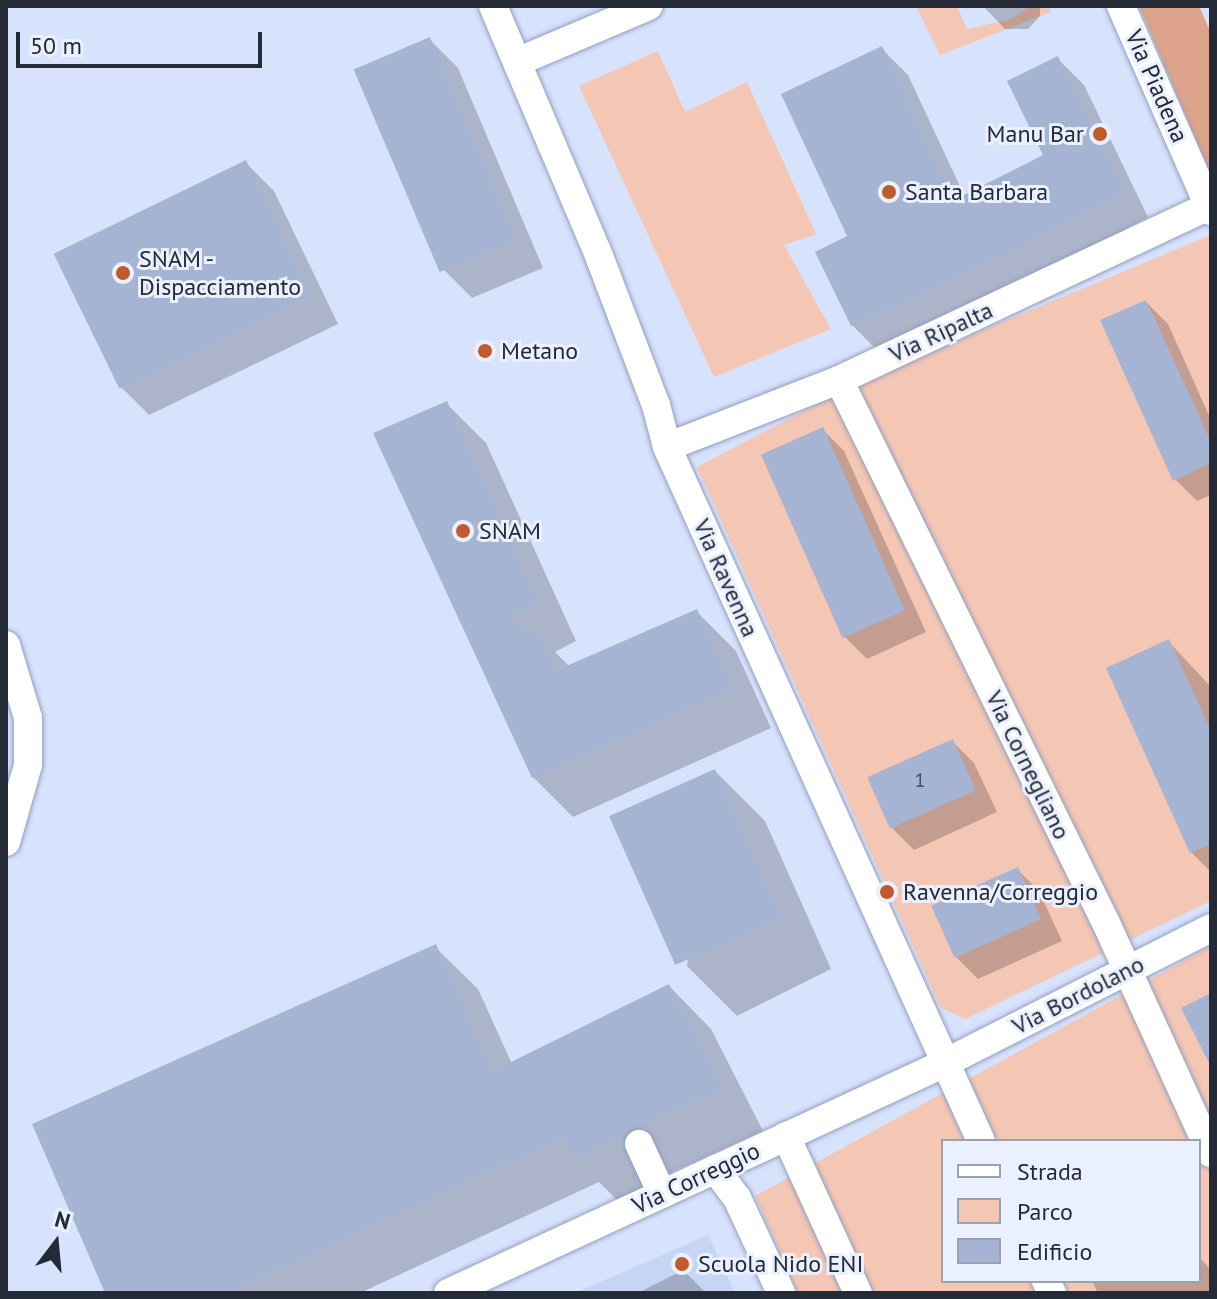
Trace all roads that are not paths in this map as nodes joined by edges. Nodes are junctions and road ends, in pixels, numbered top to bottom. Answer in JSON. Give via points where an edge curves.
{"nodes":[{"id":1,"x":493,"y":6,"type":"edge"},
{"id":2,"x":649,"y":6,"type":"edge"},
{"id":3,"x":1121,"y":6,"type":"edge"},
{"id":4,"x":517,"y":62,"type":"junction"},
{"id":5,"x":1210,"y":207,"type":"edge"},
{"id":6,"x":839,"y":380,"type":"junction"},
{"id":7,"x":667,"y":447,"type":"junction"},
{"id":8,"x":6,"y":645,"type":"edge"},
{"id":9,"x":6,"y":842,"type":"edge"},
{"id":10,"x":1211,"y":928,"type":"edge"},
{"id":11,"x":1127,"y":970,"type":"junction"},
{"id":12,"x":945,"y":1063,"type":"junction"},
{"id":13,"x":786,"y":1136,"type":"junction"},
{"id":14,"x":980,"y":1139,"type":"edge"},
{"id":15,"x":639,"y":1144,"type":"dead end"},
{"id":16,"x":1211,"y":1153,"type":"edge"},
{"id":17,"x":715,"y":1169,"type":"junction"},
{"id":18,"x":662,"y":1194,"type":"junction"},
{"id":19,"x":448,"y":1293,"type":"edge"},
{"id":20,"x":781,"y":1293,"type":"edge"},
{"id":21,"x":858,"y":1293,"type":"edge"}],
"edges":[{"from":1,"to":4,"type":"street","name":"Via Ravenna"},
{"from":2,"to":4,"type":"street"},
{"from":3,"to":5,"type":"street","name":"Via Piadena"},
{"from":4,"to":7,"type":"street","name":"Via Ravenna","via":[[605,271]]},
{"from":5,"to":6,"type":"street","name":"Via Ripalta"},
{"from":6,"to":7,"type":"street","name":"Via Ripalta"},
{"from":6,"to":11,"type":"street","name":"Via Cornegliano"},
{"from":7,"to":12,"type":"street","name":"Via Ravenna"},
{"from":8,"to":9,"type":"street","via":[[28,718],[28,765]]},
{"from":10,"to":11,"type":"street","name":"Via Bordolano"},
{"from":11,"to":12,"type":"street","name":"Via Bordolano"},
{"from":11,"to":16,"type":"street","name":"Via Cornegliano"},
{"from":12,"to":13,"type":"street","name":"Via Correggio"},
{"from":12,"to":14,"type":"street","name":"Via Ravenna"},
{"from":13,"to":17,"type":"street","name":"Via Correggio"},
{"from":13,"to":21,"type":"street"},
{"from":15,"to":18,"type":"street"},
{"from":17,"to":18,"type":"street","name":"Via Correggio"},
{"from":17,"to":20,"type":"street","via":[[737,1198]]},
{"from":18,"to":19,"type":"street","name":"Via Correggio"}]}
